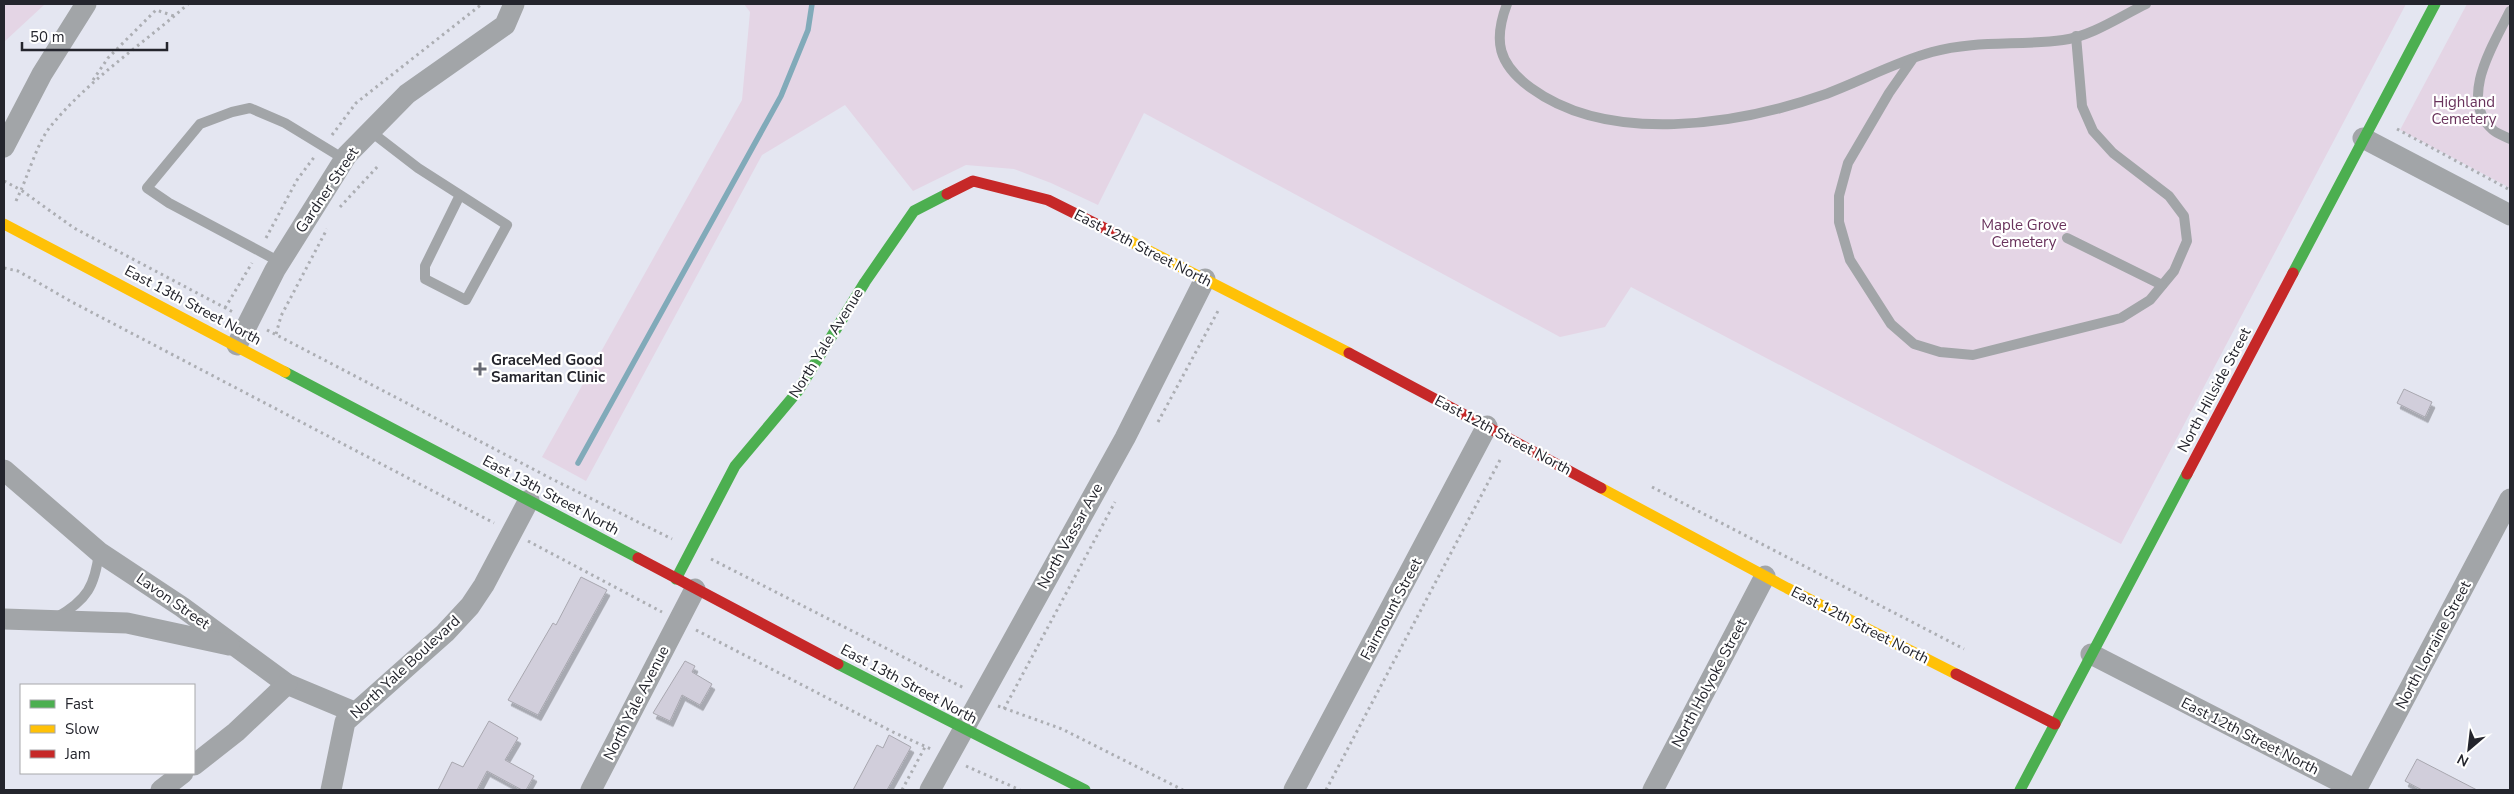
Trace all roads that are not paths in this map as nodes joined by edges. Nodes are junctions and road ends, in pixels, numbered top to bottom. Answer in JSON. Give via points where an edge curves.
{"nodes":[{"id":1,"x":86,"y":4,"type":"edge"},
{"id":2,"x":514,"y":4,"type":"edge"},
{"id":3,"x":1506,"y":4,"type":"edge"},
{"id":4,"x":2146,"y":4,"type":"edge"},
{"id":5,"x":2435,"y":4,"type":"edge"},
{"id":6,"x":2510,"y":11,"type":"edge"},
{"id":7,"x":2076,"y":36,"type":"junction"},
{"id":8,"x":1912,"y":60,"type":"junction"},
{"id":9,"x":370,"y":131,"type":"junction"},
{"id":10,"x":2363,"y":138,"type":"junction"},
{"id":11,"x":2510,"y":139,"type":"edge"},
{"id":12,"x":4,"y":148,"type":"edge"},
{"id":13,"x":344,"y":159,"type":"junction"},
{"id":14,"x":460,"y":195,"type":"junction"},
{"id":15,"x":943,"y":197,"type":"joint"},
{"id":16,"x":2510,"y":215,"type":"edge"},
{"id":17,"x":4,"y":224,"type":"edge"},
{"id":18,"x":2067,"y":238,"type":"dead end"},
{"id":19,"x":280,"y":262,"type":"junction"},
{"id":20,"x":1205,"y":279,"type":"junction"},
{"id":21,"x":2162,"y":285,"type":"junction"},
{"id":22,"x":237,"y":345,"type":"junction"},
{"id":23,"x":1487,"y":426,"type":"junction"},
{"id":24,"x":4,"y":470,"type":"edge"},
{"id":25,"x":529,"y":500,"type":"junction"},
{"id":26,"x":2510,"y":500,"type":"edge"},
{"id":27,"x":99,"y":552,"type":"junction"},
{"id":28,"x":1765,"y":576,"type":"junction"},
{"id":29,"x":676,"y":579,"type":"junction"},
{"id":30,"x":695,"y":589,"type":"junction"},
{"id":31,"x":4,"y":619,"type":"edge"},
{"id":32,"x":51,"y":620,"type":"junction"},
{"id":33,"x":236,"y":646,"type":"junction"},
{"id":34,"x":2091,"y":654,"type":"junction"},
{"id":35,"x":287,"y":684,"type":"junction"},
{"id":36,"x":354,"y":712,"type":"junction"},
{"id":37,"x":2055,"y":724,"type":"junction"},
{"id":38,"x":964,"y":730,"type":"junction"},
{"id":39,"x":195,"y":764,"type":"edge"},
{"id":40,"x":183,"y":774,"type":"edge"},
{"id":41,"x":161,"y":790,"type":"edge"},
{"id":42,"x":331,"y":790,"type":"edge"},
{"id":43,"x":591,"y":790,"type":"edge"},
{"id":44,"x":930,"y":790,"type":"edge"},
{"id":45,"x":1085,"y":790,"type":"edge"},
{"id":46,"x":1294,"y":790,"type":"edge"},
{"id":47,"x":1653,"y":790,"type":"edge"},
{"id":48,"x":2020,"y":790,"type":"edge"},
{"id":49,"x":2356,"y":790,"type":"edge"}],
"edges":[{"from":1,"to":12,"type":"street","via":[[42,74]]},
{"from":2,"to":9,"type":"street","name":"Gardner Street","via":[[505,26],[407,94]]},
{"from":3,"to":8,"type":"lane","via":[[1498,27],[1501,53],[1516,77],[1548,100],[1585,114],[1642,125],[1702,122],[1765,112],[1822,95]]},
{"from":4,"to":7,"type":"lane"},
{"from":5,"to":10,"type":"main road","name":"North Hillside Street"},
{"from":6,"to":11,"type":"lane","via":[[2479,81],[2478,100],[2484,118],[2493,130]]},
{"from":7,"to":8,"type":"lane","via":[[2064,40],[1977,43],[1931,52]]},
{"from":7,"to":21,"type":"lane","via":[[2082,106],[2093,131],[2113,153],[2169,196],[2184,216],[2187,241],[2174,271]]},
{"from":8,"to":21,"type":"lane","via":[[1848,163],[1839,196],[1839,222],[1850,260],[1891,324],[1914,344],[1940,352],[1973,354],[2121,318],[2150,300]]},
{"from":9,"to":13,"type":"street","name":"Gardner Street"},
{"from":9,"to":14,"type":"lane"},
{"from":10,"to":16,"type":"street"},
{"from":10,"to":34,"type":"main road","name":"North Hillside Street"},
{"from":13,"to":19,"type":"street","name":"Gardner Street"},
{"from":13,"to":19,"type":"lane","via":[[285,123],[250,108],[200,124],[148,188],[169,203]]},
{"from":14,"to":14,"type":"lane","via":[[508,225],[466,300],[425,279],[425,266]]},
{"from":15,"to":20,"type":"main road","name":"East 12th Street North","via":[[973,182],[1048,200]]},
{"from":15,"to":29,"type":"main road","name":"North Yale Avenue","via":[[914,212],[865,282],[798,391],[735,466]]},
{"from":17,"to":22,"type":"main road","name":"East 13th Street North"},
{"from":18,"to":21,"type":"lane"},
{"from":19,"to":22,"type":"street","name":"Gardner Street"},
{"from":20,"to":23,"type":"main road","name":"East 12th Street North"},
{"from":20,"to":38,"type":"street","name":"North Vassar Ave","via":[[1125,438]]},
{"from":22,"to":25,"type":"main road","name":"East 13th Street North"},
{"from":23,"to":28,"type":"main road","name":"East 12th Street North"},
{"from":23,"to":46,"type":"street","name":"Fairmount Street"},
{"from":24,"to":27,"type":"street","name":"Lavon Street"},
{"from":25,"to":29,"type":"main road","name":"East 13th Street North"},
{"from":25,"to":36,"type":"street","name":"North Yale Boulevard","via":[[470,606],[445,633]]},
{"from":26,"to":49,"type":"street","name":"North Lorraine Street"},
{"from":27,"to":32,"type":"lane","via":[[96,576],[84,599]]},
{"from":27,"to":33,"type":"street","name":"Lavon Street"},
{"from":28,"to":37,"type":"main road","name":"East 12th Street North"},
{"from":28,"to":47,"type":"street","name":"North Holyoke Street"},
{"from":29,"to":30,"type":"main road","name":"East 13th Street North"},
{"from":30,"to":38,"type":"main road","name":"East 13th Street North"},
{"from":30,"to":43,"type":"street","name":"North Yale Avenue"},
{"from":31,"to":32,"type":"street"},
{"from":32,"to":33,"type":"street","via":[[127,623]]},
{"from":33,"to":35,"type":"street","name":"Lavon Street"},
{"from":34,"to":37,"type":"main road","name":"North Hillside Street"},
{"from":34,"to":49,"type":"street","name":"East 12th Street North"},
{"from":35,"to":36,"type":"street","name":"Lavon Street"},
{"from":35,"to":39,"type":"street","via":[[236,732]]},
{"from":36,"to":42,"type":"street","name":"North Yale Boulevard","via":[[345,722]]},
{"from":37,"to":48,"type":"main road","name":"North Hillside Street"},
{"from":38,"to":44,"type":"street","name":"North Vassar Ave"},
{"from":38,"to":45,"type":"main road","name":"East 13th Street North"},
{"from":40,"to":41,"type":"street"}]}
